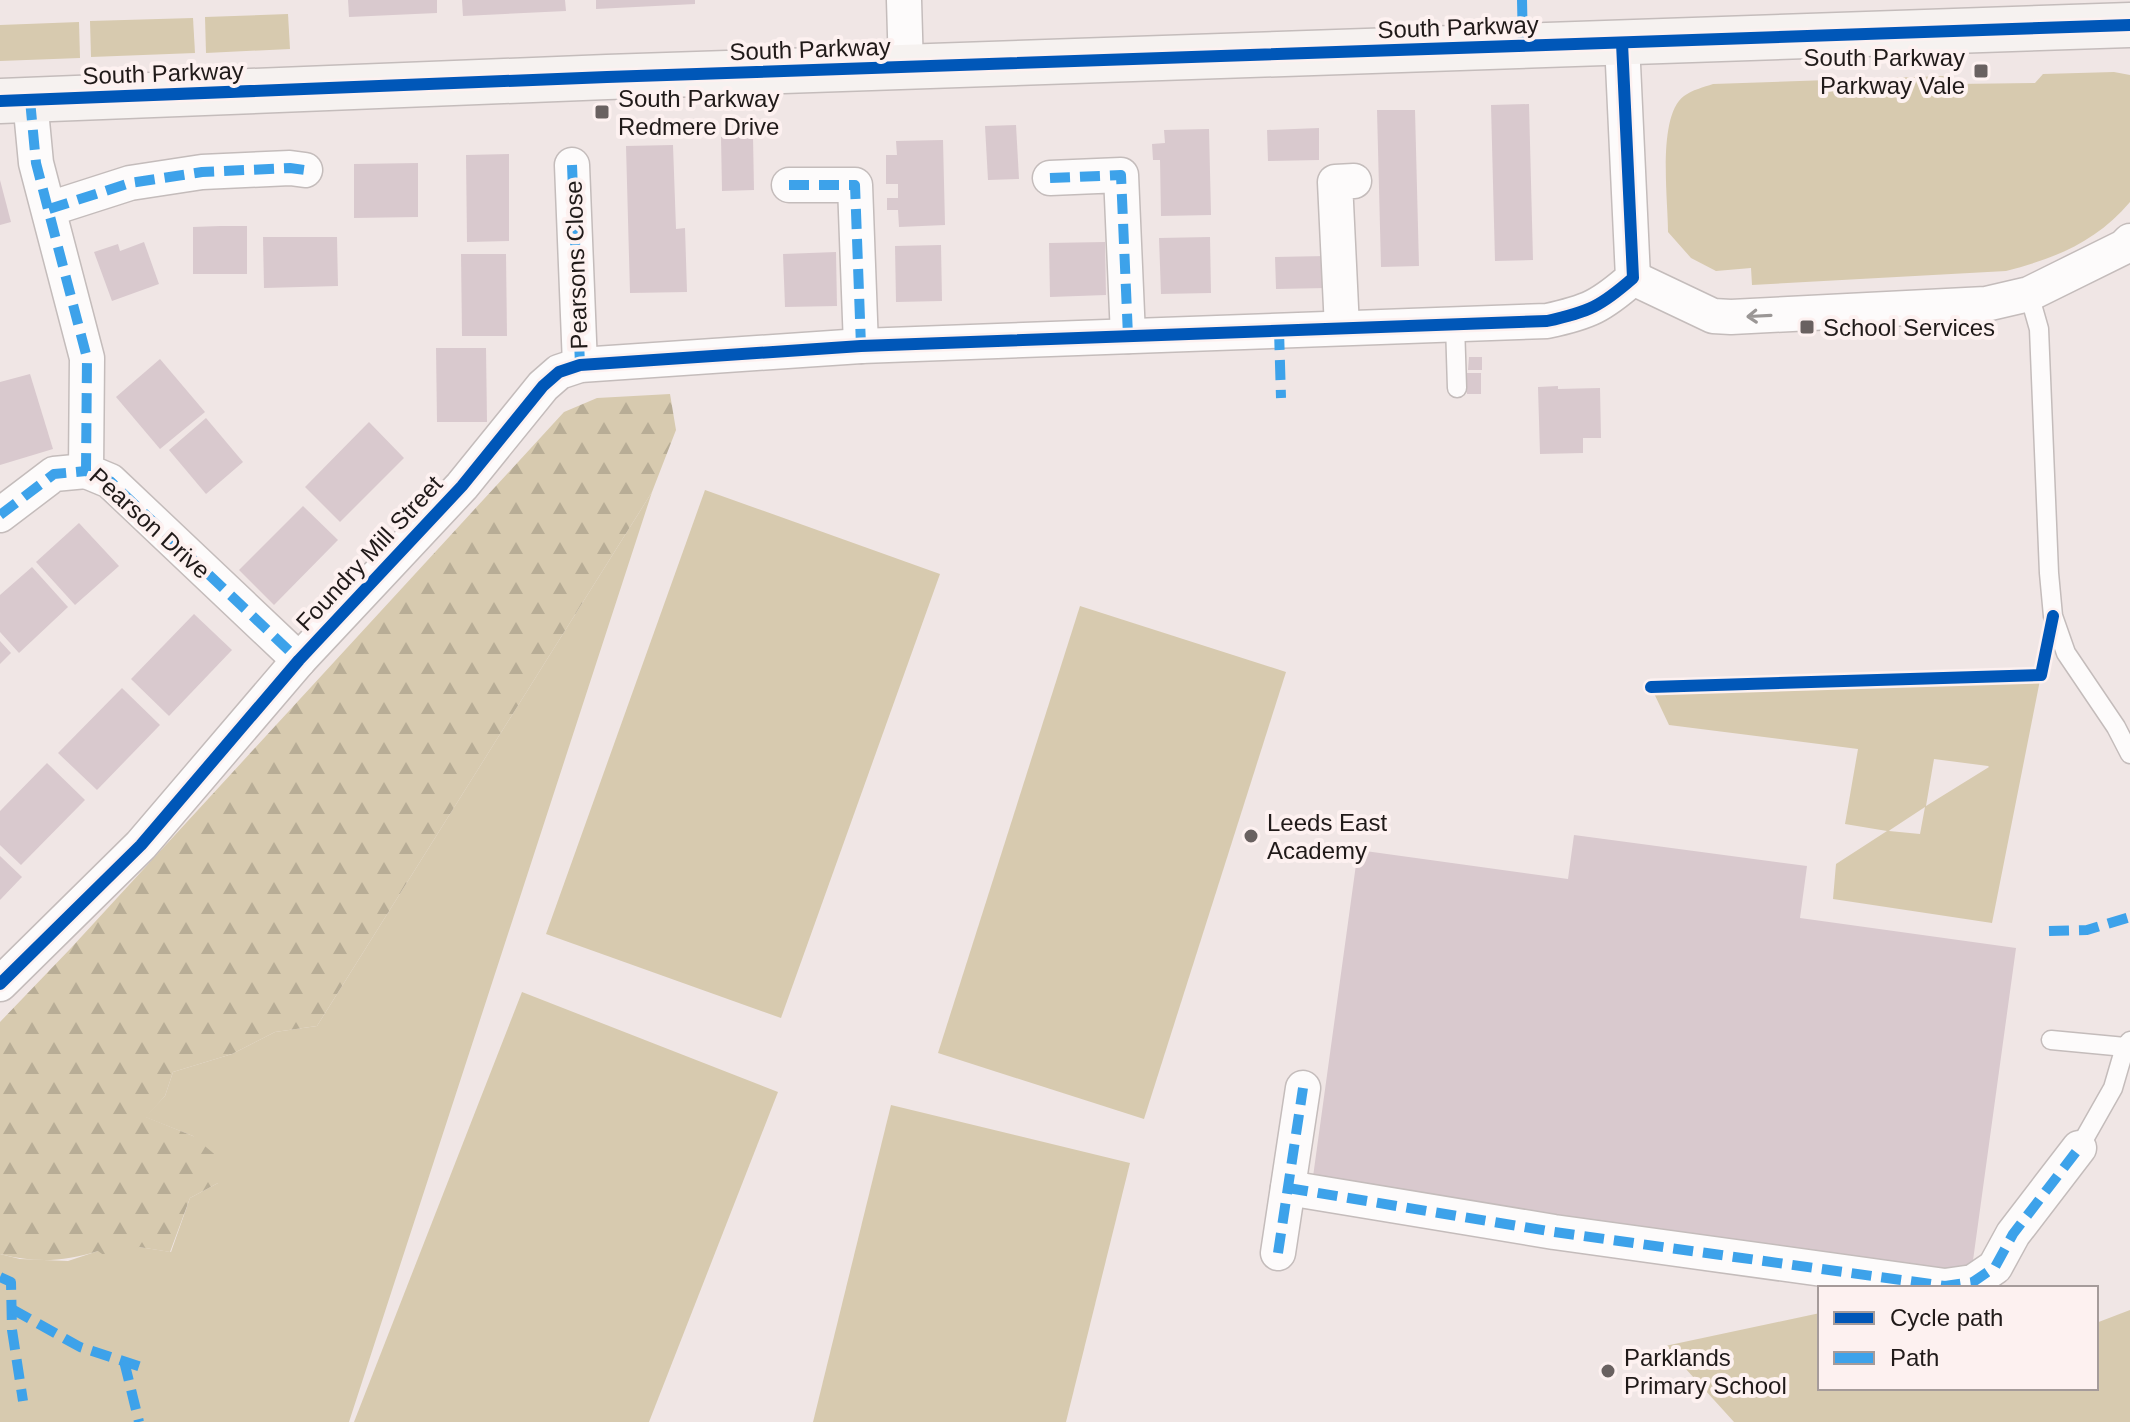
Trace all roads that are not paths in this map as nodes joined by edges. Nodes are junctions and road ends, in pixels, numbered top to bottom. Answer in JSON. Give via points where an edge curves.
{"nodes":[{"id":1,"x":904,"y":0,"type":"edge"},
{"id":2,"x":2130,"y":25,"type":"edge"},
{"id":3,"x":1622,"y":43,"type":"junction"},
{"id":4,"x":906,"y":69,"type":"junction"},
{"id":5,"x":15,"y":101,"type":"edge"},
{"id":6,"x":572,"y":165,"type":"dead end"},
{"id":7,"x":305,"y":170,"type":"dead end"},
{"id":8,"x":1050,"y":178,"type":"dead end"},
{"id":9,"x":1354,"y":181,"type":"dead end"},
{"id":10,"x":789,"y":185,"type":"dead end"},
{"id":11,"x":49,"y":209,"type":"junction"},
{"id":12,"x":2130,"y":241,"type":"edge"},
{"id":13,"x":1633,"y":278,"type":"junction"},
{"id":14,"x":2029,"y":294,"type":"junction"},
{"id":15,"x":1455,"y":324,"type":"junction"},
{"id":16,"x":1342,"y":328,"type":"junction"},
{"id":17,"x":1128,"y":336,"type":"junction"},
{"id":18,"x":861,"y":346,"type":"junction"},
{"id":19,"x":580,"y":365,"type":"junction"},
{"id":20,"x":1457,"y":388,"type":"dead end"},
{"id":21,"x":86,"y":471,"type":"junction"},
{"id":22,"x":0,"y":515,"type":"edge"},
{"id":23,"x":299,"y":660,"type":"junction"},
{"id":24,"x":2130,"y":754,"type":"edge"},
{"id":25,"x":3,"y":976,"type":"edge"},
{"id":26,"x":2051,"y":1040,"type":"dead end"},
{"id":27,"x":2127,"y":1044,"type":"edge"},
{"id":28,"x":1303,"y":1088,"type":"dead end"},
{"id":29,"x":2079,"y":1148,"type":"joint"},
{"id":30,"x":1288,"y":1188,"type":"junction"},
{"id":31,"x":1278,"y":1253,"type":"dead end"}],
"edges":[{"from":1,"to":4,"type":"street"},
{"from":2,"to":3,"type":"street","name":"South Parkway"},
{"from":3,"to":4,"type":"street","name":"South Parkway"},
{"from":3,"to":13,"type":"street"},
{"from":4,"to":5,"type":"street","name":"South Parkway"},
{"from":5,"to":11,"type":"street","name":"Pearson Drive"},
{"from":6,"to":19,"type":"street","name":"Pearsons Close"},
{"from":7,"to":11,"type":"street","via":[[202,172],[130,183]]},
{"from":8,"to":17,"type":"street","via":[[1121,175]]},
{"from":9,"to":16,"type":"street","via":[[1335,182]]},
{"from":10,"to":18,"type":"street","via":[[855,185]]},
{"from":11,"to":21,"type":"street","name":"Pearson Drive","via":[[87,358]]},
{"from":12,"to":14,"type":"street"},
{"from":14,"to":13,"type":"street","one_way":true,"via":[[1986,304],[1731,317],[1713,316]]},
{"from":13,"to":15,"type":"street","via":[[1584,313],[1547,321]]},
{"from":14,"to":24,"type":"lane","via":[[2039,329],[2053,616],[2066,653]]},
{"from":15,"to":16,"type":"street"},
{"from":15,"to":20,"type":"lane"},
{"from":16,"to":17,"type":"street"},
{"from":17,"to":18,"type":"street"},
{"from":18,"to":19,"type":"street","name":"Foundry Mill Street"},
{"from":19,"to":23,"type":"street","name":"Foundry Mill Street","via":[[559,372],[543,386],[462,486]]},
{"from":21,"to":22,"type":"street","via":[[54,474]]},
{"from":21,"to":23,"type":"street","name":"Pearson Drive","via":[[110,481]]},
{"from":23,"to":25,"type":"street","name":"Foundry Mill Street","via":[[141,845]]},
{"from":26,"to":27,"type":"lane"},
{"from":27,"to":29,"type":"lane","via":[[2113,1088]]},
{"from":28,"to":30,"type":"street"},
{"from":29,"to":30,"type":"street","via":[[2013,1234],[1995,1267],[1973,1282],[1945,1286],[1554,1232]]},
{"from":30,"to":31,"type":"street"}]}
